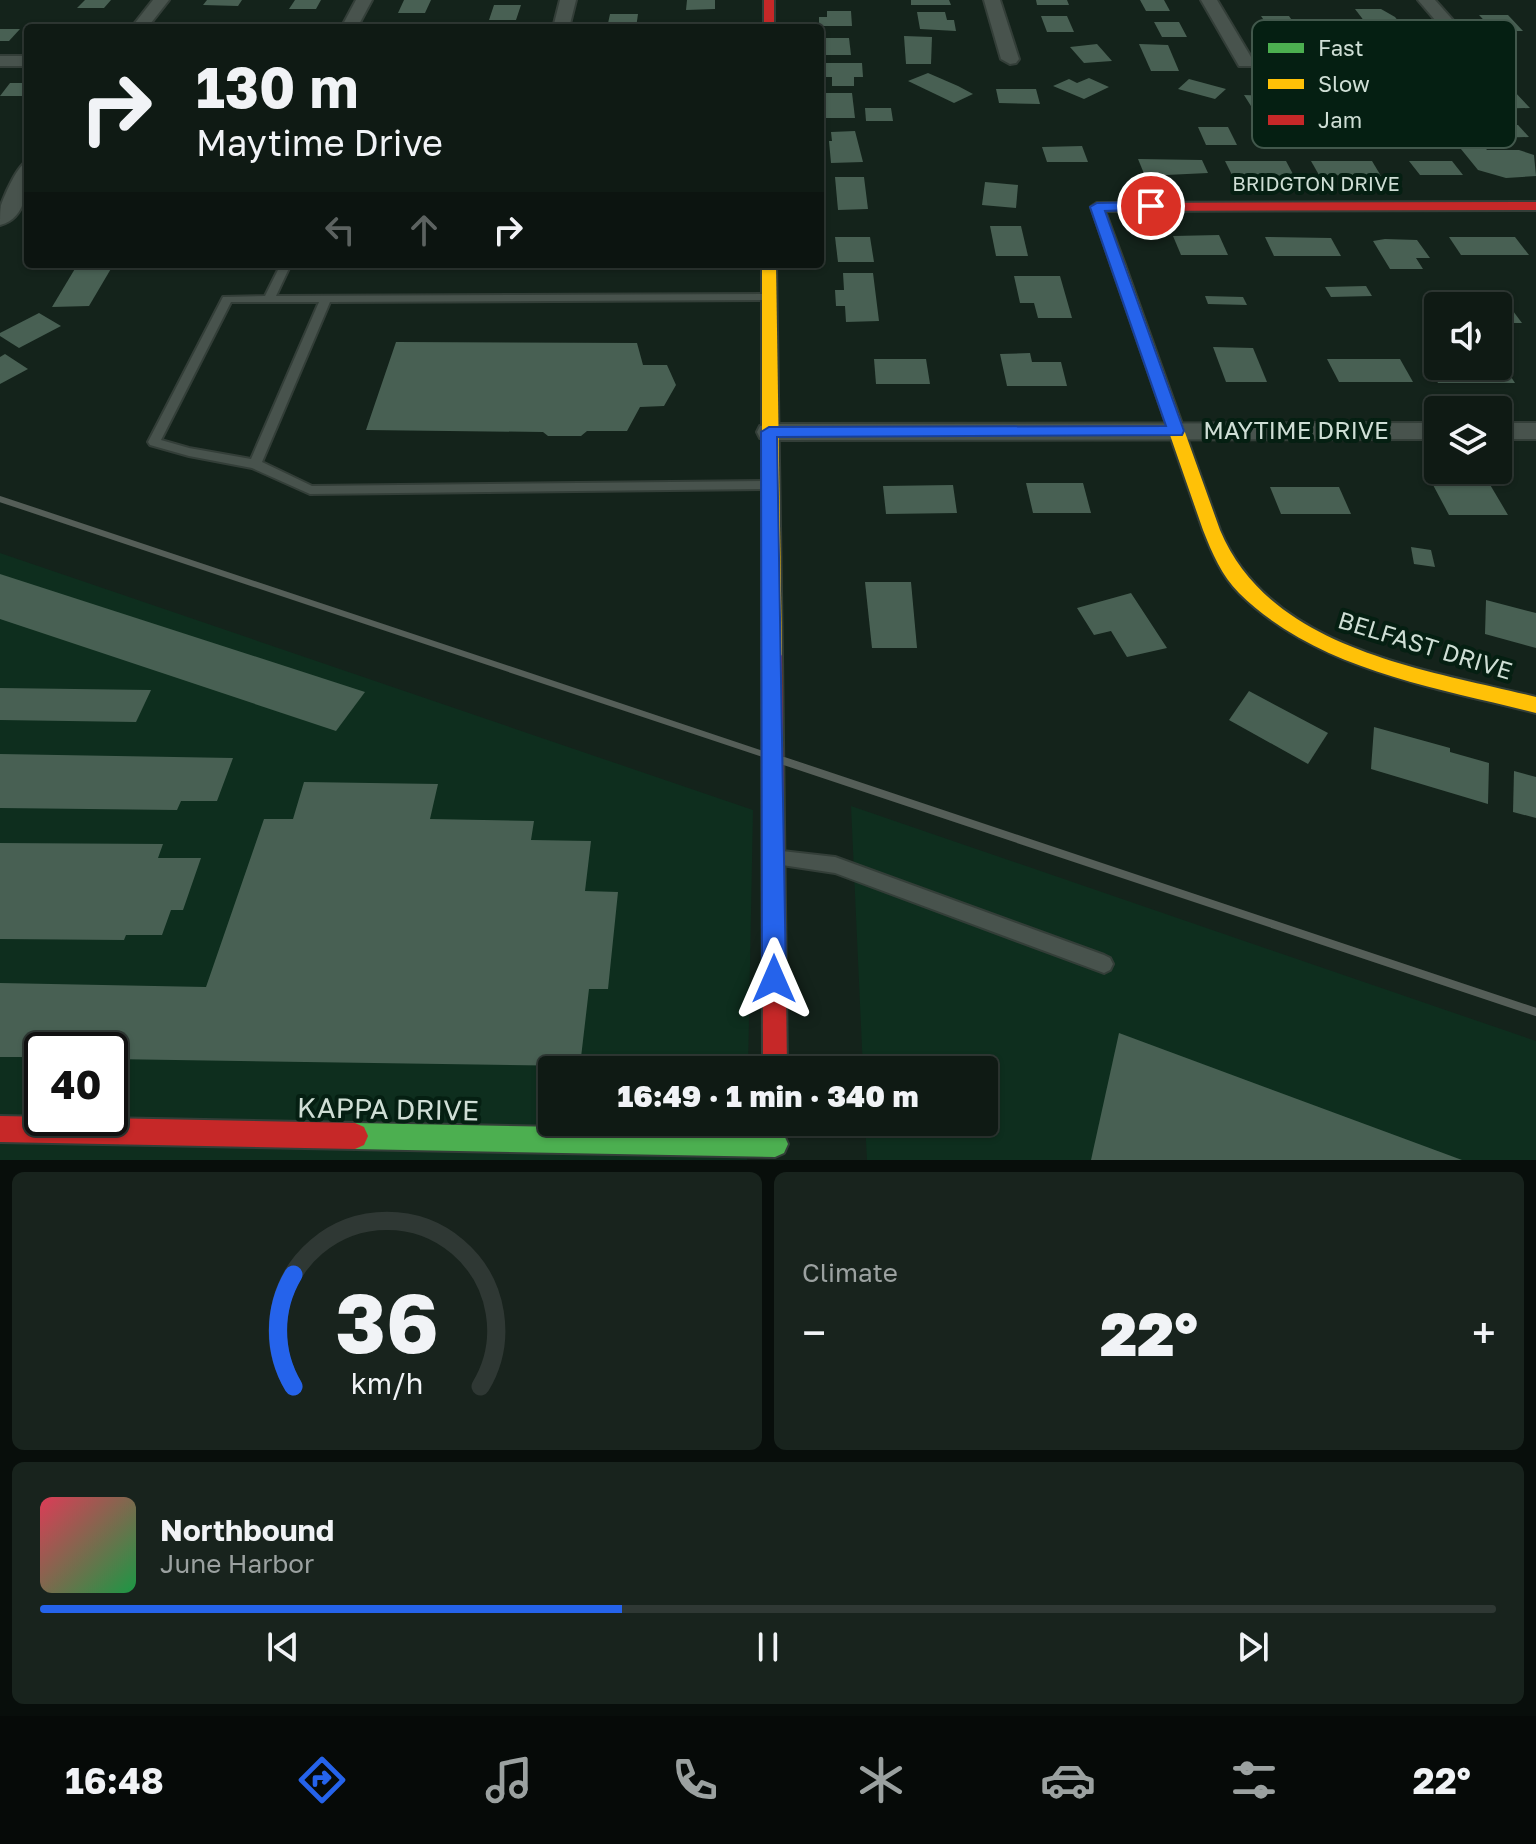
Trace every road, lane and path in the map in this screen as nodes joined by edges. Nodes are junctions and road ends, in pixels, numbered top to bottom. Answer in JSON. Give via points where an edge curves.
{"nodes":[{"id":1,"x":161,"y":0,"type":"edge"},
{"id":2,"x":364,"y":0,"type":"edge"},
{"id":3,"x":568,"y":0,"type":"edge"},
{"id":4,"x":769,"y":0,"type":"edge"},
{"id":5,"x":992,"y":0,"type":"edge"},
{"id":6,"x":1209,"y":0,"type":"edge"},
{"id":7,"x":1426,"y":0,"type":"edge"},
{"id":8,"x":1444,"y":20,"type":"edge"},
{"id":9,"x":142,"y":24,"type":"edge"},
{"id":10,"x":351,"y":24,"type":"edge"},
{"id":11,"x":562,"y":24,"type":"edge"},
{"id":12,"x":769,"y":24,"type":"edge"},
{"id":13,"x":1010,"y":59,"type":"dead end"},
{"id":14,"x":0,"y":61,"type":"edge"},
{"id":15,"x":24,"y":61,"type":"edge"},
{"id":16,"x":1245,"y":62,"type":"dead end"},
{"id":17,"x":19,"y":180,"type":"edge"},
{"id":18,"x":1536,"y":206,"type":"edge"},
{"id":19,"x":1097,"y":207,"type":"joint"},
{"id":20,"x":0,"y":219,"type":"edge"},
{"id":21,"x":284,"y":268,"type":"edge"},
{"id":22,"x":769,"y":268,"type":"edge"},
{"id":23,"x":769,"y":297,"type":"junction"},
{"id":24,"x":269,"y":299,"type":"junction"},
{"id":25,"x":325,"y":300,"type":"junction"},
{"id":26,"x":1176,"y":431,"type":"junction"},
{"id":27,"x":1424,"y":431,"type":"edge"},
{"id":28,"x":1512,"y":431,"type":"edge"},
{"id":29,"x":1536,"y":431,"type":"edge"},
{"id":30,"x":769,"y":432,"type":"junction"},
{"id":31,"x":255,"y":464,"type":"junction"},
{"id":32,"x":770,"y":485,"type":"junction"},
{"id":33,"x":1536,"y":705,"type":"edge"},
{"id":34,"x":773,"y":857,"type":"junction"},
{"id":35,"x":1104,"y":964,"type":"dead end"},
{"id":36,"x":775,"y":1056,"type":"edge"},
{"id":37,"x":0,"y":1129,"type":"edge"},
{"id":38,"x":776,"y":1152,"type":"edge"}],
"edges":[{"from":1,"to":9,"type":"street"},
{"from":2,"to":10,"type":"street"},
{"from":3,"to":11,"type":"street"},
{"from":4,"to":12,"type":"street"},
{"from":5,"to":13,"type":"street"},
{"from":6,"to":16,"type":"street"},
{"from":7,"to":8,"type":"street"},
{"from":14,"to":15,"type":"street"},
{"from":17,"to":20,"type":"street","via":[[16,199]]},
{"from":18,"to":19,"type":"street","name":"BRIDGTON DRIVE"},
{"from":19,"to":26,"type":"street","name":"BELFAST DRIVE"},
{"from":21,"to":24,"type":"lane"},
{"from":22,"to":23,"type":"street"},
{"from":23,"to":25,"type":"lane"},
{"from":23,"to":30,"type":"street"},
{"from":24,"to":25,"type":"lane"},
{"from":24,"to":31,"type":"lane","via":[[227,299],[154,442]]},
{"from":25,"to":31,"type":"lane"},
{"from":26,"to":27,"type":"street","name":"MAYTIME DRIVE"},
{"from":26,"to":30,"type":"street","name":"MAYTIME DRIVE"},
{"from":26,"to":33,"type":"street","name":"BELFAST DRIVE","via":[[1216,538],[1242,585],[1279,618],[1338,649]]},
{"from":28,"to":29,"type":"street"},
{"from":30,"to":32,"type":"street"},
{"from":31,"to":32,"type":"lane","via":[[310,490]]},
{"from":32,"to":34,"type":"street"},
{"from":34,"to":35,"type":"lane","via":[[835,865]]},
{"from":34,"to":36,"type":"street"},
{"from":37,"to":38,"type":"street","name":"KAPPA DRIVE"}]}
